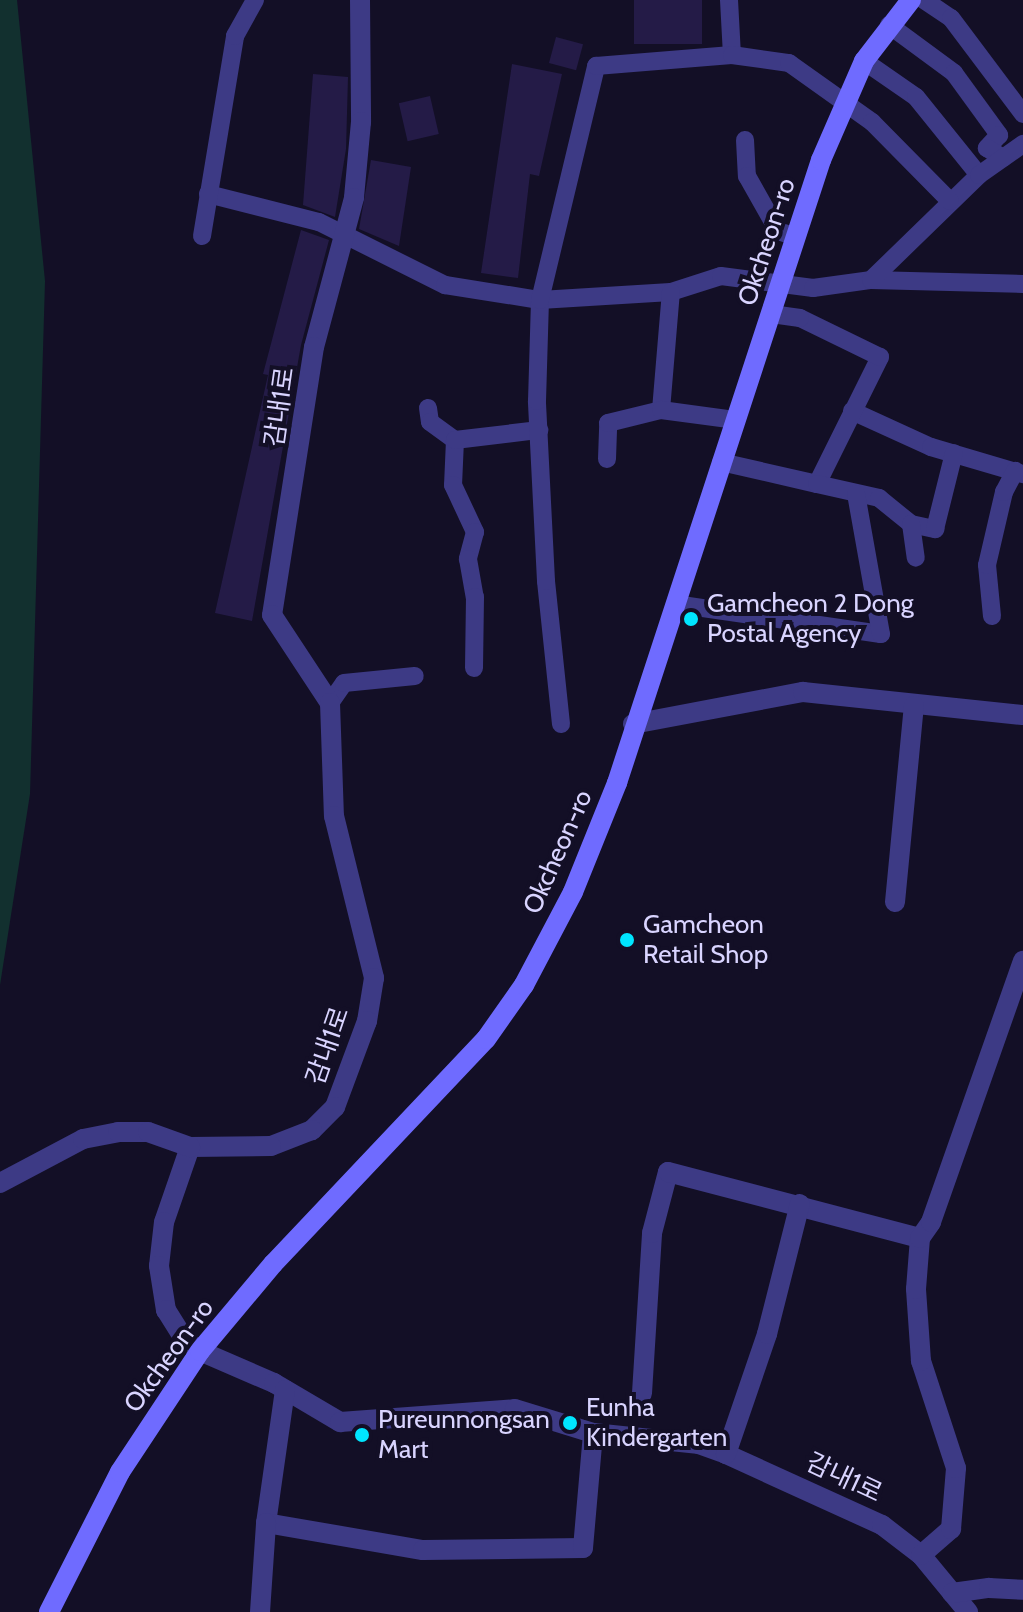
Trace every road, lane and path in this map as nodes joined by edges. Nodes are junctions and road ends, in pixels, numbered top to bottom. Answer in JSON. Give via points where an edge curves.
{"nodes":[{"id":1,"x":255,"y":0,"type":"edge"},
{"id":2,"x":360,"y":0,"type":"edge"},
{"id":3,"x":729,"y":0,"type":"edge"},
{"id":4,"x":911,"y":0,"type":"edge"},
{"id":5,"x":924,"y":0,"type":"edge"},
{"id":6,"x":889,"y":25,"type":"junction"},
{"id":7,"x":732,"y":55,"type":"junction"},
{"id":8,"x":864,"y":61,"type":"junction"},
{"id":9,"x":845,"y":102,"type":"junction"},
{"id":10,"x":1023,"y":114,"type":"edge"},
{"id":11,"x":745,"y":140,"type":"dead end"},
{"id":12,"x":1023,"y":144,"type":"edge"},
{"id":13,"x":1003,"y":158,"type":"junction"},
{"id":14,"x":979,"y":175,"type":"junction"},
{"id":15,"x":208,"y":194,"type":"junction"},
{"id":16,"x":950,"y":201,"type":"junction"},
{"id":17,"x":344,"y":235,"type":"junction"},
{"id":18,"x":202,"y":236,"type":"dead end"},
{"id":19,"x":796,"y":237,"type":"junction"},
{"id":20,"x":871,"y":280,"type":"junction"},
{"id":21,"x":1023,"y":284,"type":"edge"},
{"id":22,"x":780,"y":286,"type":"junction"},
{"id":23,"x":671,"y":292,"type":"junction"},
{"id":24,"x":540,"y":300,"type":"junction"},
{"id":25,"x":771,"y":314,"type":"junction"},
{"id":26,"x":428,"y":408,"type":"dead end"},
{"id":27,"x":661,"y":410,"type":"junction"},
{"id":28,"x":852,"y":411,"type":"junction"},
{"id":29,"x":736,"y":420,"type":"junction"},
{"id":30,"x":539,"y":430,"type":"junction"},
{"id":31,"x":455,"y":440,"type":"junction"},
{"id":32,"x":954,"y":453,"type":"junction"},
{"id":33,"x":607,"y":459,"type":"dead end"},
{"id":34,"x":721,"y":462,"type":"junction"},
{"id":35,"x":1019,"y":472,"type":"edge"},
{"id":36,"x":817,"y":484,"type":"junction"},
{"id":37,"x":856,"y":494,"type":"junction"},
{"id":38,"x":911,"y":524,"type":"junction"},
{"id":39,"x":916,"y":558,"type":"dead end"},
{"id":40,"x":675,"y":604,"type":"junction"},
{"id":41,"x":992,"y":616,"type":"dead end"},
{"id":42,"x":474,"y":668,"type":"dead end"},
{"id":43,"x":415,"y":676,"type":"dead end"},
{"id":44,"x":330,"y":703,"type":"junction"},
{"id":45,"x":914,"y":706,"type":"junction"},
{"id":46,"x":1023,"y":715,"type":"edge"},
{"id":47,"x":561,"y":724,"type":"dead end"},
{"id":48,"x":633,"y":724,"type":"junction"},
{"id":49,"x":895,"y":902,"type":"dead end"},
{"id":50,"x":1023,"y":961,"type":"edge"},
{"id":51,"x":190,"y":1147,"type":"junction"},
{"id":52,"x":0,"y":1183,"type":"edge"},
{"id":53,"x":800,"y":1204,"type":"junction"},
{"id":54,"x":920,"y":1238,"type":"junction"},
{"id":55,"x":200,"y":1351,"type":"junction"},
{"id":56,"x":285,"y":1390,"type":"junction"},
{"id":57,"x":642,"y":1393,"type":"dead end"},
{"id":58,"x":593,"y":1433,"type":"junction"},
{"id":59,"x":726,"y":1454,"type":"junction"},
{"id":60,"x":266,"y":1523,"type":"junction"},
{"id":61,"x":921,"y":1555,"type":"junction"},
{"id":62,"x":1023,"y":1590,"type":"edge"},
{"id":63,"x":952,"y":1593,"type":"junction"},
{"id":64,"x":49,"y":1612,"type":"edge"},
{"id":65,"x":260,"y":1612,"type":"edge"},
{"id":66,"x":968,"y":1612,"type":"edge"}],
"edges":[{"from":1,"to":15,"type":"lane","via":[[235,36]]},
{"from":2,"to":17,"type":"street","name":"감내1로","via":[[361,122],[354,198]]},
{"from":3,"to":7,"type":"lane"},
{"from":4,"to":6,"type":"street","name":"Okcheon-ro"},
{"from":5,"to":10,"type":"lane","via":[[951,18]]},
{"from":6,"to":8,"type":"street","name":"Okcheon-ro"},
{"from":6,"to":13,"type":"lane","via":[[954,73],[999,135],[987,148]]},
{"from":7,"to":9,"type":"lane","via":[[789,63]]},
{"from":7,"to":24,"type":"lane","via":[[596,66]]},
{"from":8,"to":9,"type":"street","name":"Okcheon-ro"},
{"from":8,"to":14,"type":"lane","via":[[916,97]]},
{"from":9,"to":16,"type":"lane"},
{"from":9,"to":19,"type":"street","name":"Okcheon-ro"},
{"from":11,"to":19,"type":"lane","via":[[747,176],[778,231]]},
{"from":12,"to":13,"type":"lane"},
{"from":13,"to":14,"type":"lane"},
{"from":14,"to":16,"type":"lane"},
{"from":15,"to":17,"type":"lane","via":[[319,222]]},
{"from":15,"to":18,"type":"lane"},
{"from":16,"to":20,"type":"lane"},
{"from":17,"to":24,"type":"lane","via":[[445,285]]},
{"from":17,"to":44,"type":"street","name":"감내1로","via":[[314,347],[272,615]]},
{"from":19,"to":22,"type":"street","name":"Okcheon-ro"},
{"from":20,"to":21,"type":"lane"},
{"from":20,"to":22,"type":"lane","via":[[813,288]]},
{"from":22,"to":23,"type":"lane","via":[[721,276]]},
{"from":22,"to":25,"type":"street","name":"Okcheon-ro"},
{"from":23,"to":24,"type":"lane"},
{"from":23,"to":27,"type":"lane"},
{"from":24,"to":30,"type":"lane"},
{"from":25,"to":28,"type":"lane","via":[[800,318],[880,357]]},
{"from":25,"to":29,"type":"street","name":"Okcheon-ro"},
{"from":26,"to":31,"type":"lane","via":[[430,422]]},
{"from":27,"to":29,"type":"lane"},
{"from":27,"to":33,"type":"lane","via":[[608,423]]},
{"from":28,"to":32,"type":"lane"},
{"from":28,"to":36,"type":"lane"},
{"from":29,"to":34,"type":"street","name":"Okcheon-ro"},
{"from":30,"to":31,"type":"lane"},
{"from":30,"to":47,"type":"lane","via":[[547,596]]},
{"from":31,"to":42,"type":"lane","via":[[453,485],[475,532],[468,559],[475,597]]},
{"from":32,"to":35,"type":"lane"},
{"from":32,"to":38,"type":"lane","via":[[935,529]]},
{"from":34,"to":36,"type":"lane"},
{"from":34,"to":40,"type":"street","name":"Okcheon-ro"},
{"from":35,"to":41,"type":"lane","via":[[987,565]]},
{"from":36,"to":37,"type":"lane"},
{"from":37,"to":38,"type":"lane","via":[[879,498]]},
{"from":37,"to":40,"type":"lane","via":[[881,634]]},
{"from":38,"to":39,"type":"lane"},
{"from":40,"to":48,"type":"street","name":"Okcheon-ro"},
{"from":43,"to":44,"type":"lane","via":[[344,683]]},
{"from":44,"to":51,"type":"street","name":"감내1로","via":[[334,816],[374,978],[367,1021],[335,1107],[312,1130],[271,1146]]},
{"from":45,"to":46,"type":"street"},
{"from":45,"to":48,"type":"street","via":[[803,692]]},
{"from":45,"to":49,"type":"street"},
{"from":48,"to":55,"type":"street","name":"Okcheon-ro","via":[[617,783],[573,892],[524,985],[486,1039],[273,1264]]},
{"from":50,"to":54,"type":"street","via":[[931,1222]]},
{"from":51,"to":52,"type":"street","via":[[148,1132],[118,1132],[83,1139]]},
{"from":51,"to":55,"type":"street","name":"감내1로","via":[[164,1222],[159,1266],[166,1310],[185,1340]]},
{"from":53,"to":54,"type":"street"},
{"from":53,"to":57,"type":"street","via":[[668,1172],[652,1233]]},
{"from":53,"to":59,"type":"street","via":[[767,1334]]},
{"from":54,"to":61,"type":"street","via":[[916,1289],[921,1361],[956,1468],[951,1529]]},
{"from":55,"to":56,"type":"street","name":"감내1로"},
{"from":55,"to":64,"type":"street","name":"Okcheon-ro","via":[[120,1472]]},
{"from":56,"to":58,"type":"street","name":"감내1로","via":[[340,1422],[515,1409]]},
{"from":56,"to":60,"type":"street"},
{"from":58,"to":59,"type":"street","name":"감내1로","via":[[699,1444]]},
{"from":58,"to":60,"type":"street","via":[[583,1548],[423,1550]]},
{"from":59,"to":61,"type":"street","name":"감내1로","via":[[882,1525]]},
{"from":60,"to":65,"type":"street"},
{"from":61,"to":63,"type":"street","name":"감내1로"},
{"from":62,"to":63,"type":"street"},
{"from":63,"to":66,"type":"street","name":"감내1로"}]}
